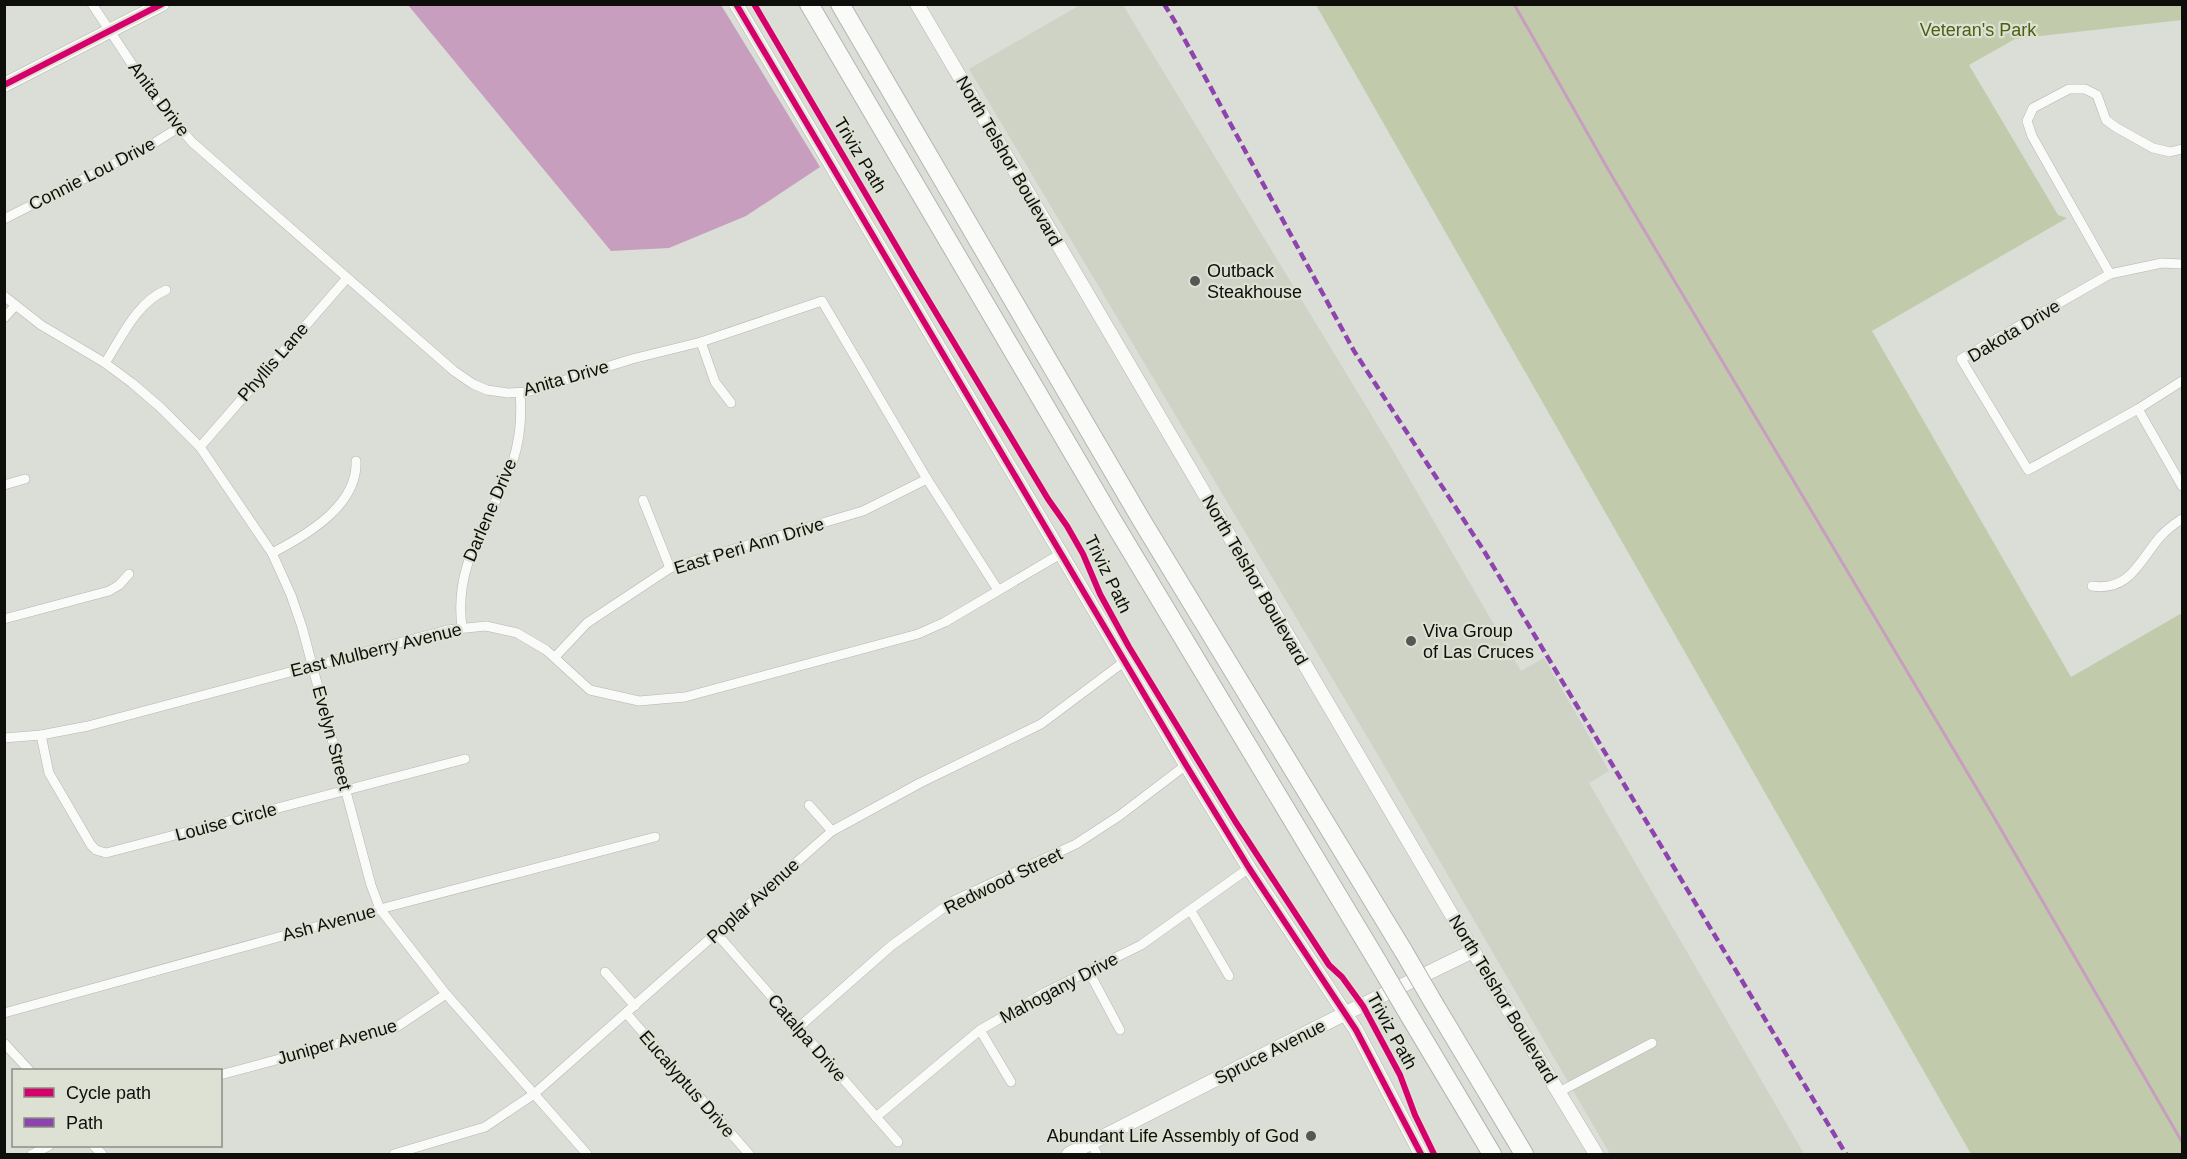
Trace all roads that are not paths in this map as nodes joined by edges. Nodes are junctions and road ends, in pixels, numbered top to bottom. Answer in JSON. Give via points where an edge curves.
{"nodes":[{"id":1,"x":93,"y":4,"type":"edge"},
{"id":2,"x":162,"y":4,"type":"edge"},
{"id":3,"x":736,"y":4,"type":"edge"},
{"id":4,"x":809,"y":4,"type":"edge"},
{"id":5,"x":840,"y":4,"type":"edge"},
{"id":6,"x":917,"y":4,"type":"edge"},
{"id":7,"x":110,"y":31,"type":"junction"},
{"id":8,"x":4,"y":85,"type":"edge"},
{"id":9,"x":178,"y":128,"type":"junction"},
{"id":10,"x":2182,"y":149,"type":"edge"},
{"id":11,"x":4,"y":219,"type":"edge"},
{"id":12,"x":2182,"y":264,"type":"edge"},
{"id":13,"x":2110,"y":274,"type":"junction"},
{"id":14,"x":347,"y":278,"type":"junction"},
{"id":15,"x":166,"y":290,"type":"dead end"},
{"id":16,"x":4,"y":296,"type":"edge"},
{"id":17,"x":15,"y":306,"type":"junction"},
{"id":18,"x":4,"y":318,"type":"edge"},
{"id":19,"x":701,"y":342,"type":"junction"},
{"id":20,"x":105,"y":363,"type":"junction"},
{"id":21,"x":2182,"y":381,"type":"edge"},
{"id":22,"x":520,"y":393,"type":"junction"},
{"id":23,"x":731,"y":403,"type":"dead end"},
{"id":24,"x":2138,"y":409,"type":"junction"},
{"id":25,"x":200,"y":447,"type":"junction"},
{"id":26,"x":356,"y":461,"type":"dead end"},
{"id":27,"x":25,"y":479,"type":"dead end"},
{"id":28,"x":927,"y":479,"type":"junction"},
{"id":29,"x":4,"y":485,"type":"edge"},
{"id":30,"x":2182,"y":486,"type":"edge"},
{"id":31,"x":643,"y":500,"type":"dead end"},
{"id":32,"x":2182,"y":519,"type":"edge"},
{"id":33,"x":272,"y":553,"type":"junction"},
{"id":34,"x":1062,"y":553,"type":"junction"},
{"id":35,"x":670,"y":568,"type":"junction"},
{"id":36,"x":129,"y":574,"type":"dead end"},
{"id":37,"x":2092,"y":586,"type":"dead end"},
{"id":38,"x":998,"y":590,"type":"junction"},
{"id":39,"x":4,"y":619,"type":"edge"},
{"id":40,"x":462,"y":627,"type":"junction"},
{"id":41,"x":555,"y":657,"type":"junction"},
{"id":42,"x":1125,"y":661,"type":"junction"},
{"id":43,"x":312,"y":665,"type":"junction"},
{"id":44,"x":41,"y":735,"type":"junction"},
{"id":45,"x":4,"y":738,"type":"edge"},
{"id":46,"x":465,"y":759,"type":"dead end"},
{"id":47,"x":1186,"y":765,"type":"junction"},
{"id":48,"x":345,"y":790,"type":"junction"},
{"id":49,"x":809,"y":805,"type":"dead end"},
{"id":50,"x":832,"y":831,"type":"junction"},
{"id":51,"x":656,"y":837,"type":"dead end"},
{"id":52,"x":1249,"y":868,"type":"junction"},
{"id":53,"x":380,"y":909,"type":"junction"},
{"id":54,"x":1191,"y":911,"type":"junction"},
{"id":55,"x":717,"y":934,"type":"junction"},
{"id":56,"x":1473,"y":951,"type":"junction"},
{"id":57,"x":605,"y":972,"type":"dead end"},
{"id":58,"x":1089,"y":972,"type":"junction"},
{"id":59,"x":1229,"y":976,"type":"dead end"},
{"id":60,"x":446,"y":994,"type":"junction"},
{"id":61,"x":635,"y":1006,"type":"junction"},
{"id":62,"x":4,"y":1012,"type":"edge"},
{"id":63,"x":626,"y":1013,"type":"junction"},
{"id":64,"x":1344,"y":1014,"type":"junction"},
{"id":65,"x":798,"y":1028,"type":"junction"},
{"id":66,"x":980,"y":1030,"type":"junction"},
{"id":67,"x":1120,"y":1030,"type":"dead end"},
{"id":68,"x":4,"y":1042,"type":"edge"},
{"id":69,"x":1652,"y":1043,"type":"dead end"},
{"id":70,"x":27,"y":1069,"type":"edge"},
{"id":71,"x":222,"y":1074,"type":"edge"},
{"id":72,"x":1011,"y":1082,"type":"dead end"},
{"id":73,"x":1559,"y":1092,"type":"junction"},
{"id":74,"x":534,"y":1094,"type":"junction"},
{"id":75,"x":876,"y":1117,"type":"junction"},
{"id":76,"x":898,"y":1142,"type":"dead end"},
{"id":77,"x":47,"y":1147,"type":"edge"},
{"id":78,"x":1094,"y":1149,"type":"edge"},
{"id":79,"x":423,"y":1151,"type":"edge"},
{"id":80,"x":32,"y":1155,"type":"edge"},
{"id":81,"x":394,"y":1155,"type":"edge"},
{"id":82,"x":587,"y":1155,"type":"edge"},
{"id":83,"x":749,"y":1155,"type":"edge"},
{"id":84,"x":1069,"y":1155,"type":"edge"},
{"id":85,"x":1421,"y":1155,"type":"edge"},
{"id":86,"x":1491,"y":1155,"type":"edge"},
{"id":87,"x":1524,"y":1155,"type":"edge"},
{"id":88,"x":1596,"y":1155,"type":"edge"}],
"edges":[{"from":1,"to":7,"type":"street","name":"Anita Drive"},
{"from":2,"to":7,"type":"main road"},
{"from":3,"to":34,"type":"main road"},
{"from":4,"to":86,"type":"highway","bridge":true},
{"from":5,"to":87,"type":"highway","bridge":true,"via":[[1142,521]]},
{"from":6,"to":56,"type":"main road","name":"North Telshor Boulevard"},
{"from":7,"to":8,"type":"main road"},
{"from":7,"to":9,"type":"street","name":"Anita Drive"},
{"from":9,"to":11,"type":"street","name":"Connie Lou Drive"},
{"from":9,"to":14,"type":"street","name":"Anita Drive"},
{"from":10,"to":13,"type":"street","via":[[2170,153],[2153,148],[2117,128],[2106,120],[2097,95],[2085,88],[2069,89],[2033,108],[2027,121],[2032,136]]},
{"from":12,"to":13,"type":"street","name":"Dakota Drive","via":[[2162,263]]},
{"from":13,"to":24,"type":"street","name":"Dakota Drive","via":[[1961,359],[2028,470]]},
{"from":14,"to":22,"type":"street","name":"Anita Drive","via":[[466,380],[487,390]]},
{"from":14,"to":25,"type":"street","name":"Phyllis Lane"},
{"from":15,"to":20,"type":"street","via":[[140,309]]},
{"from":16,"to":17,"type":"street","name":"Evelyn Street"},
{"from":17,"to":18,"type":"street"},
{"from":17,"to":20,"type":"street","name":"Evelyn Street"},
{"from":19,"to":22,"type":"street","name":"Anita Drive"},
{"from":19,"to":23,"type":"street","via":[[715,382]]},
{"from":19,"to":28,"type":"street","name":"Anita Drive","via":[[822,301]]},
{"from":20,"to":25,"type":"street","name":"Evelyn Street","via":[[151,399]]},
{"from":21,"to":24,"type":"street"},
{"from":22,"to":40,"type":"street","name":"Darlene Drive","via":[[520,434],[512,462],[461,581]]},
{"from":24,"to":30,"type":"street"},
{"from":25,"to":33,"type":"street","name":"Evelyn Street"},
{"from":26,"to":33,"type":"street","via":[[352,486],[336,507],[310,531]]},
{"from":27,"to":29,"type":"street"},
{"from":28,"to":35,"type":"street","name":"East Peri Ann Drive","via":[[863,511]]},
{"from":28,"to":38,"type":"street","name":"Anita Drive"},
{"from":31,"to":35,"type":"street"},
{"from":32,"to":37,"type":"street","via":[[2163,534],[2129,576],[2112,585]]},
{"from":33,"to":43,"type":"street","name":"Evelyn Street","via":[[291,596]]},
{"from":34,"to":38,"type":"street","name":"East Mulberry Avenue"},
{"from":34,"to":42,"type":"main road"},
{"from":35,"to":41,"type":"street","name":"East Peri Ann Drive","via":[[587,623]]},
{"from":36,"to":39,"type":"street","via":[[109,591]]},
{"from":38,"to":41,"type":"street","name":"East Mulberry Avenue","via":[[945,622],[910,637],[685,697],[639,701],[590,690]]},
{"from":40,"to":41,"type":"street","name":"East Mulberry Avenue","via":[[509,630]]},
{"from":40,"to":43,"type":"street","name":"East Mulberry Avenue"},
{"from":42,"to":47,"type":"main road"},
{"from":42,"to":50,"type":"street","name":"Poplar Avenue","via":[[1041,724]]},
{"from":43,"to":44,"type":"street","name":"East Mulberry Avenue"},
{"from":43,"to":48,"type":"street","name":"Evelyn Street"},
{"from":44,"to":45,"type":"street","name":"East Mulberry Avenue"},
{"from":44,"to":48,"type":"street","name":"Louise Circle","via":[[51,778],[91,845],[106,856]]},
{"from":46,"to":48,"type":"street","name":"Louise Circle"},
{"from":47,"to":52,"type":"main road"},
{"from":47,"to":65,"type":"street","name":"Redwood Street","via":[[1076,844],[953,901],[891,946]]},
{"from":48,"to":53,"type":"street","name":"Evelyn Street"},
{"from":49,"to":50,"type":"street"},
{"from":50,"to":55,"type":"street","name":"Poplar Avenue"},
{"from":51,"to":53,"type":"street","name":"Ash Avenue"},
{"from":52,"to":54,"type":"street","name":"Mahogany Drive"},
{"from":52,"to":64,"type":"main road"},
{"from":53,"to":60,"type":"street","name":"Evelyn Street"},
{"from":53,"to":62,"type":"street","name":"Ash Avenue"},
{"from":54,"to":58,"type":"street","name":"Mahogany Drive","via":[[1141,945]]},
{"from":54,"to":59,"type":"street"},
{"from":55,"to":61,"type":"street","name":"Poplar Avenue"},
{"from":55,"to":65,"type":"street","name":"Catalpa Drive"},
{"from":56,"to":64,"type":"main road","name":"Spruce Avenue"},
{"from":56,"to":73,"type":"main road","name":"North Telshor Boulevard"},
{"from":57,"to":61,"type":"street"},
{"from":58,"to":66,"type":"street","name":"Mahogany Drive"},
{"from":58,"to":67,"type":"street"},
{"from":60,"to":71,"type":"street","name":"Juniper Avenue","via":[[395,1029]]},
{"from":60,"to":74,"type":"street","name":"Evelyn Street"},
{"from":61,"to":63,"type":"street","name":"Poplar Avenue"},
{"from":63,"to":74,"type":"street","name":"Poplar Avenue"},
{"from":63,"to":83,"type":"street","name":"Eucalyptus Drive"},
{"from":64,"to":78,"type":"main road","name":"Spruce Avenue"},
{"from":64,"to":85,"type":"main road","via":[[1382,1076]]},
{"from":65,"to":75,"type":"street","name":"Catalpa Drive"},
{"from":66,"to":72,"type":"street"},
{"from":66,"to":75,"type":"street","name":"Mahogany Drive"},
{"from":68,"to":70,"type":"street"},
{"from":69,"to":73,"type":"street"},
{"from":73,"to":88,"type":"main road","name":"North Telshor Boulevard"},
{"from":74,"to":79,"type":"street","name":"Poplar Avenue","via":[[485,1127]]},
{"from":74,"to":82,"type":"street","name":"Evelyn Street"},
{"from":75,"to":76,"type":"street","name":"Catalpa Drive"},
{"from":77,"to":80,"type":"street"},
{"from":78,"to":84,"type":"main road","name":"Spruce Avenue"},
{"from":79,"to":81,"type":"street","name":"Poplar Avenue"}]}
